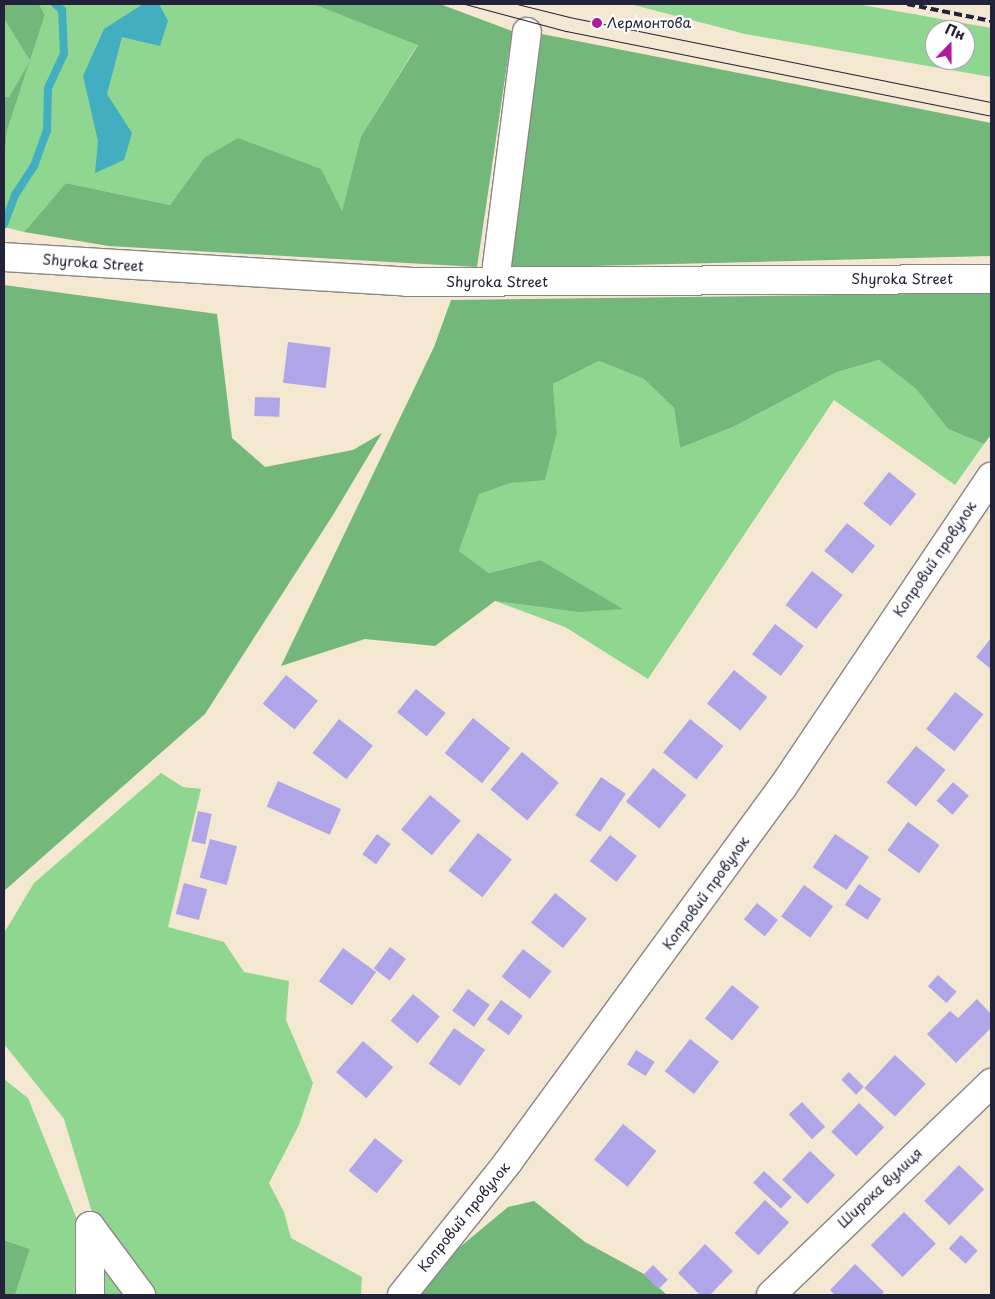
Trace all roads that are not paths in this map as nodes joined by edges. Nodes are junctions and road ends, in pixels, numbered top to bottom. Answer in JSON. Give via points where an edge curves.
{"nodes":[{"id":1,"x":527,"y":32,"type":"dead end"},
{"id":2,"x":4,"y":257,"type":"edge"},
{"id":3,"x":991,"y":279,"type":"edge"},
{"id":4,"x":495,"y":282,"type":"junction"},
{"id":5,"x":991,"y":477,"type":"edge"},
{"id":6,"x":991,"y":1083,"type":"edge"},
{"id":7,"x":90,"y":1295,"type":"edge"},
{"id":8,"x":140,"y":1295,"type":"edge"},
{"id":9,"x":402,"y":1295,"type":"edge"},
{"id":10,"x":771,"y":1295,"type":"edge"}],
"edges":[{"from":1,"to":4,"type":"street"},
{"from":2,"to":4,"type":"street","name":"Shyroka Street","via":[[407,282]]},
{"from":3,"to":4,"type":"street","name":"Shyroka Street"},
{"from":5,"to":9,"type":"street","name":"Копровий провулок","via":[[782,788],[508,1162]]},
{"from":6,"to":10,"type":"street","name":"Широка вулиця"},
{"from":7,"to":8,"type":"street","via":[[90,1226]]}]}
